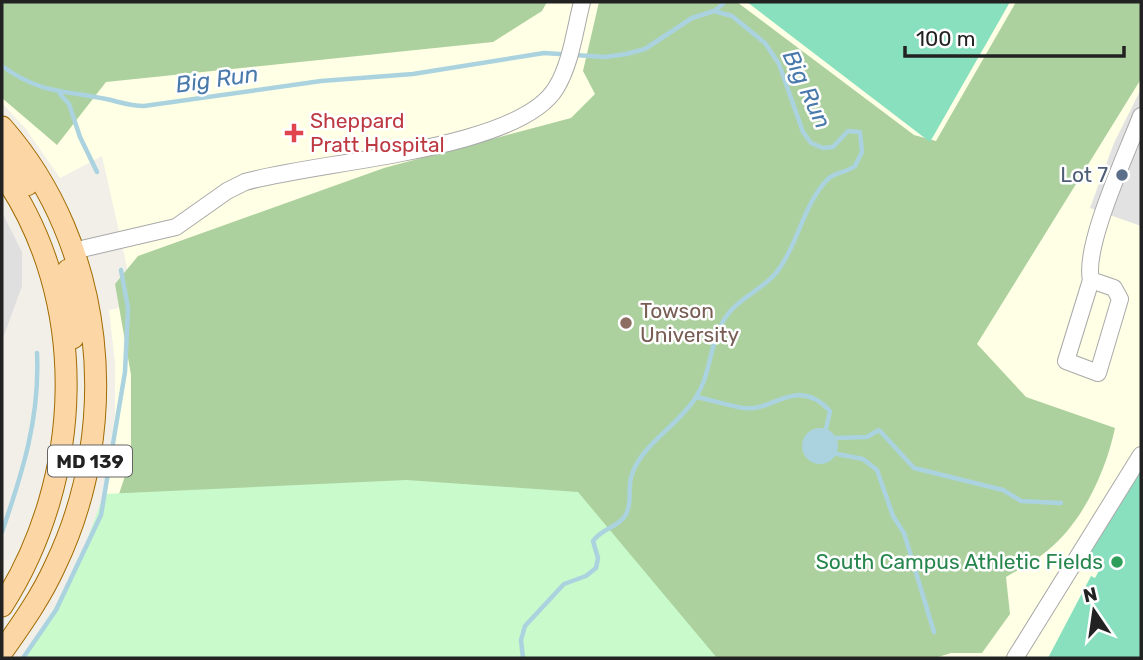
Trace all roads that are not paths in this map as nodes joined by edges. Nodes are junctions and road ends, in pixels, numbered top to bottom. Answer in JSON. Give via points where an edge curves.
{"nodes":[{"id":1,"x":582,"y":2,"type":"edge"},
{"id":2,"x":1141,"y":116,"type":"edge"},
{"id":3,"x":2,"y":127,"type":"edge"},
{"id":4,"x":2,"y":150,"type":"edge"},
{"id":5,"x":2,"y":173,"type":"edge"},
{"id":6,"x":73,"y":251,"type":"junction"},
{"id":7,"x":1091,"y":280,"type":"junction"},
{"id":8,"x":65,"y":348,"type":"junction"},
{"id":9,"x":1141,"y":455,"type":"edge"},
{"id":10,"x":2,"y":606,"type":"edge"},
{"id":11,"x":2,"y":652,"type":"edge"},
{"id":12,"x":1015,"y":658,"type":"edge"}],
"edges":[{"from":1,"to":6,"type":"street","via":[[557,88],[546,100],[499,126],[426,147],[257,179],[227,191],[176,227]]},
{"from":2,"to":7,"type":"street","via":[[1105,209],[1088,267]]},
{"from":3,"to":6,"type":"main road","number":"MD 139","via":[[38,175]]},
{"from":4,"to":6,"type":"main road","via":[[55,238]]},
{"from":5,"to":8,"type":"main road","number":"MD 139","via":[[39,244],[56,297]]},
{"from":6,"to":8,"type":"main road","via":[[68,272],[76,335]]},
{"from":6,"to":11,"type":"main road","number":"MD 139","via":[[86,293],[95,355],[97,393],[91,453],[74,521],[56,566]]},
{"from":7,"to":7,"type":"street","via":[[1066,361],[1098,373],[1120,299],[1114,289]]},
{"from":8,"to":10,"type":"main road","number":"MD 139","via":[[66,405],[58,473],[32,552]]},
{"from":9,"to":12,"type":"street"}]}
